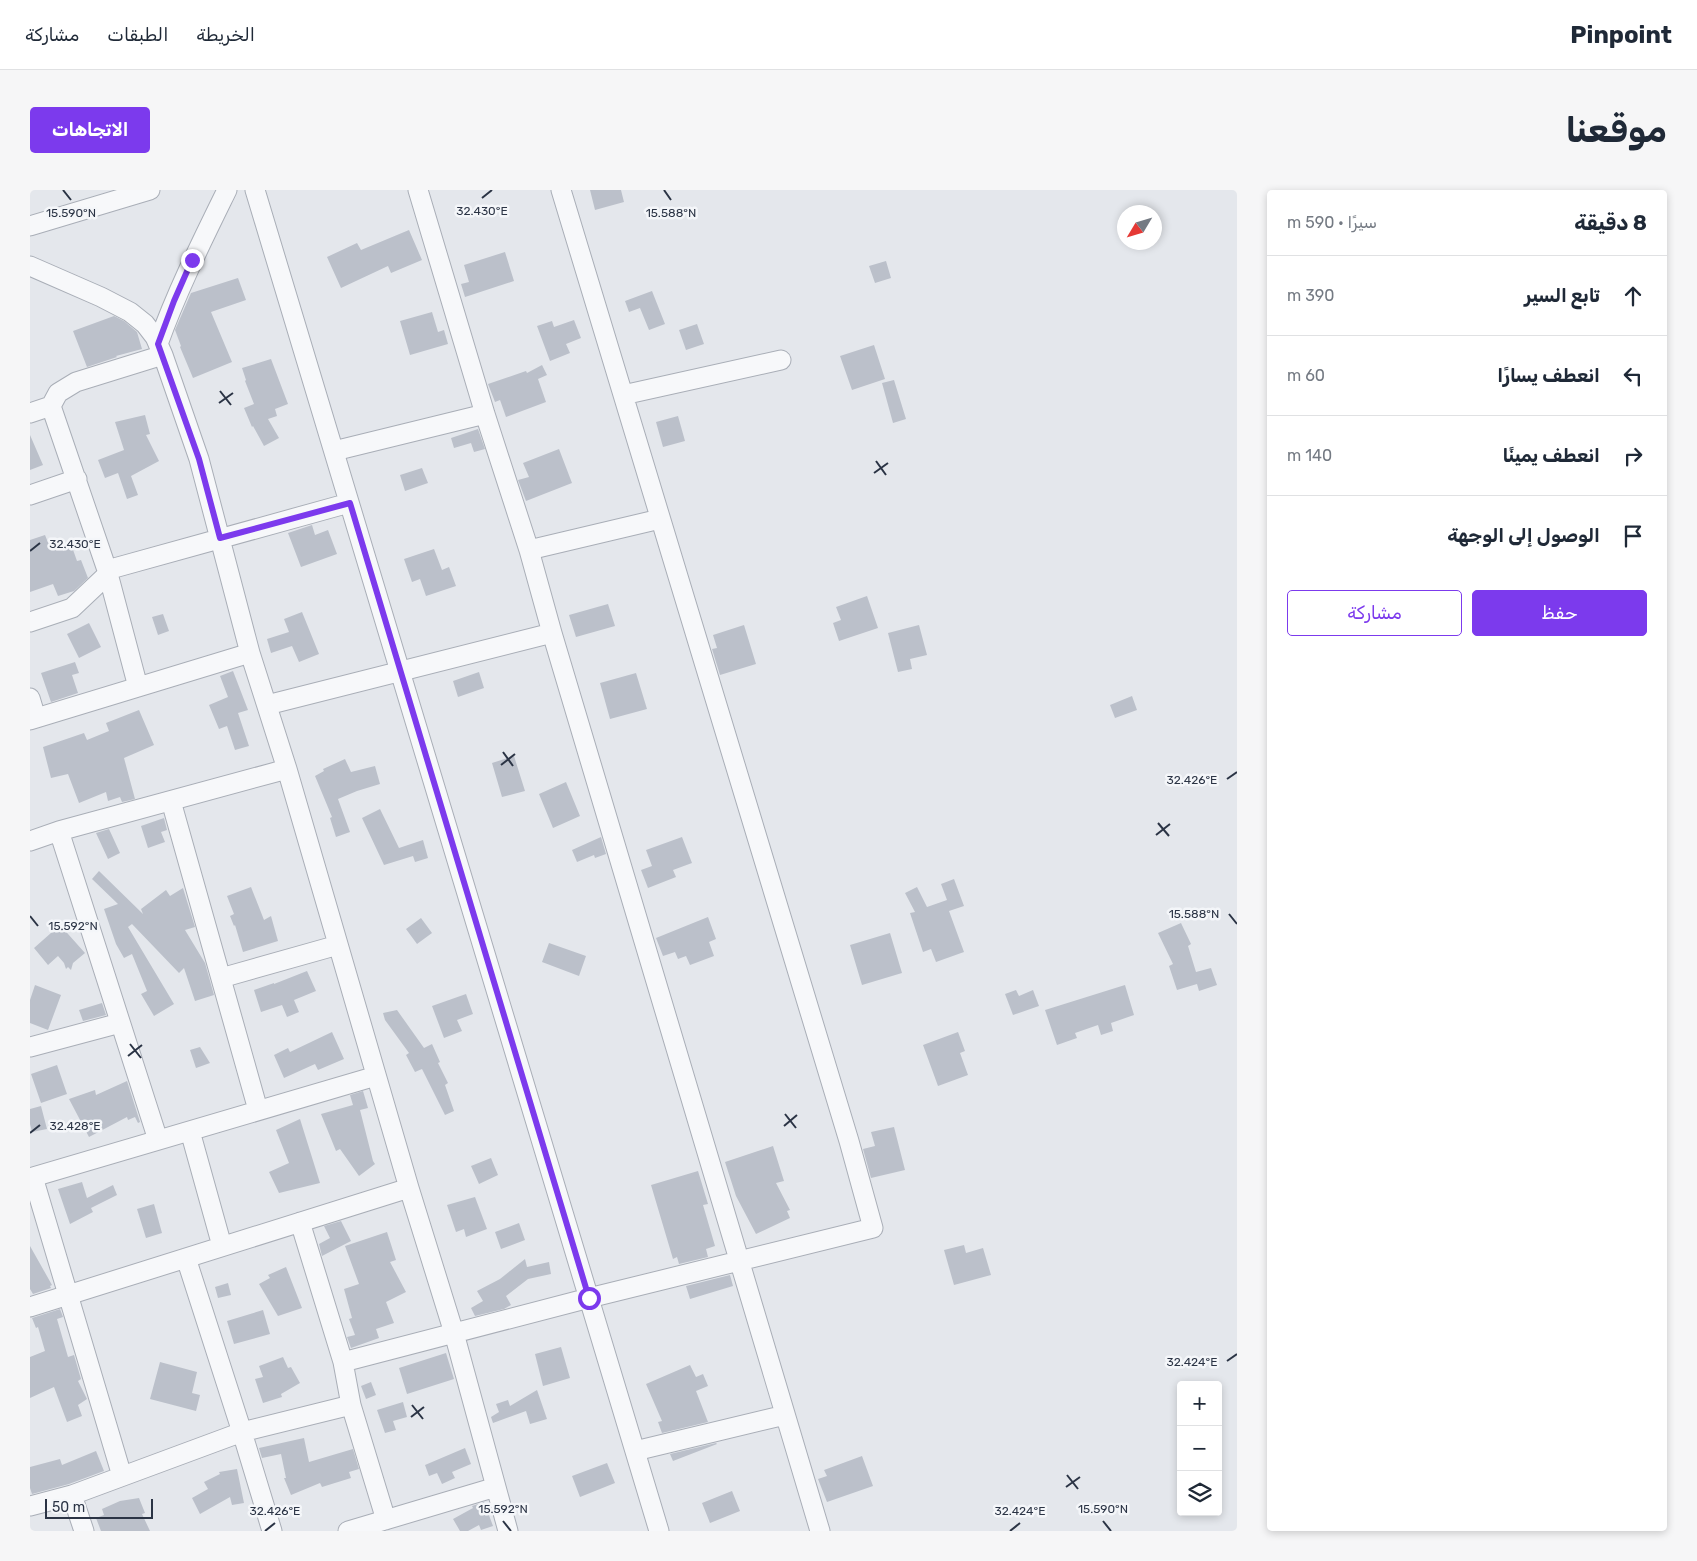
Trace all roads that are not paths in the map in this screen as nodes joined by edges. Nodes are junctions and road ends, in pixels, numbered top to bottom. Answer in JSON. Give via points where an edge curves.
{"nodes":[{"id":1,"x":150,"y":190,"type":"edge"},
{"id":2,"x":227,"y":190,"type":"edge"},
{"id":3,"x":255,"y":190,"type":"edge"},
{"id":4,"x":418,"y":190,"type":"edge"},
{"id":5,"x":561,"y":190,"type":"edge"},
{"id":6,"x":30,"y":226,"type":"edge"},
{"id":7,"x":30,"y":266,"type":"edge"},
{"id":8,"x":160,"y":350,"type":"junction"},
{"id":9,"x":781,"y":360,"type":"dead end"},
{"id":10,"x":623,"y":396,"type":"junction"},
{"id":11,"x":51,"y":406,"type":"junction"},
{"id":12,"x":30,"y":412,"type":"edge"},
{"id":13,"x":485,"y":414,"type":"junction"},
{"id":14,"x":334,"y":452,"type":"junction"},
{"id":15,"x":77,"y":479,"type":"junction"},
{"id":16,"x":30,"y":495,"type":"edge"},
{"id":17,"x":350,"y":503,"type":"junction"},
{"id":18,"x":660,"y":519,"type":"junction"},
{"id":19,"x":220,"y":538,"type":"junction"},
{"id":20,"x":529,"y":550,"type":"junction"},
{"id":21,"x":107,"y":572,"type":"junction"},
{"id":22,"x":30,"y":622,"type":"edge"},
{"id":23,"x":552,"y":633,"type":"junction"},
{"id":24,"x":250,"y":653,"type":"junction"},
{"id":25,"x":400,"y":671,"type":"junction"},
{"id":26,"x":138,"y":687,"type":"junction"},
{"id":27,"x":30,"y":698,"type":"edge"},
{"id":28,"x":267,"y":705,"type":"junction"},
{"id":29,"x":33,"y":719,"type":"edge"},
{"id":30,"x":287,"y":769,"type":"junction"},
{"id":31,"x":171,"y":801,"type":"junction"},
{"id":32,"x":59,"y":831,"type":"junction"},
{"id":33,"x":30,"y":841,"type":"edge"},
{"id":34,"x":338,"y":945,"type":"junction"},
{"id":35,"x":221,"y":978,"type":"junction"},
{"id":36,"x":120,"y":1023,"type":"junction"},
{"id":37,"x":30,"y":1048,"type":"edge"},
{"id":38,"x":376,"y":1076,"type":"junction"},
{"id":39,"x":258,"y":1110,"type":"junction"},
{"id":40,"x":190,"y":1131,"type":"junction"},
{"id":41,"x":158,"y":1140,"type":"junction"},
{"id":42,"x":32,"y":1178,"type":"edge"},
{"id":43,"x":409,"y":1188,"type":"junction"},
{"id":44,"x":300,"y":1222,"type":"junction"},
{"id":45,"x":222,"y":1246,"type":"junction"},
{"id":46,"x":186,"y":1258,"type":"junction"},
{"id":47,"x":739,"y":1261,"type":"junction"},
{"id":48,"x":68,"y":1294,"type":"junction"},
{"id":49,"x":589,"y":1298,"type":"junction"},
{"id":50,"x":30,"y":1306,"type":"edge"},
{"id":51,"x":454,"y":1333,"type":"junction"},
{"id":52,"x":343,"y":1362,"type":"junction"},
{"id":53,"x":351,"y":1405,"type":"junction"},
{"id":54,"x":785,"y":1415,"type":"junction"},
{"id":55,"x":242,"y":1432,"type":"junction"},
{"id":56,"x":635,"y":1451,"type":"junction"},
{"id":57,"x":122,"y":1476,"type":"junction"},
{"id":58,"x":496,"y":1487,"type":"junction"},
{"id":59,"x":72,"y":1495,"type":"junction"},
{"id":60,"x":30,"y":1506,"type":"edge"},
{"id":61,"x":386,"y":1520,"type":"junction"},
{"id":62,"x":84,"y":1531,"type":"edge"},
{"id":63,"x":272,"y":1531,"type":"edge"},
{"id":64,"x":348,"y":1531,"type":"edge"},
{"id":65,"x":508,"y":1531,"type":"edge"},
{"id":66,"x":659,"y":1531,"type":"edge"},
{"id":67,"x":820,"y":1531,"type":"edge"}],
"edges":[{"from":1,"to":6,"type":"street"},
{"from":2,"to":8,"type":"street","via":[[174,301]]},
{"from":3,"to":14,"type":"street"},
{"from":4,"to":13,"type":"street"},
{"from":5,"to":10,"type":"street"},
{"from":7,"to":8,"type":"street","via":[[130,312],[145,324]]},
{"from":8,"to":11,"type":"street","via":[[76,382],[58,393]]},
{"from":8,"to":19,"type":"street","via":[[199,459]]},
{"from":9,"to":10,"type":"street"},
{"from":10,"to":18,"type":"street"},
{"from":11,"to":12,"type":"street"},
{"from":11,"to":15,"type":"street"},
{"from":13,"to":14,"type":"street"},
{"from":13,"to":20,"type":"street"},
{"from":14,"to":17,"type":"street"},
{"from":15,"to":16,"type":"street"},
{"from":15,"to":21,"type":"street"},
{"from":17,"to":19,"type":"street"},
{"from":17,"to":25,"type":"street"},
{"from":18,"to":20,"type":"street"},
{"from":18,"to":47,"type":"street","via":[[873,1228]]},
{"from":19,"to":21,"type":"street"},
{"from":19,"to":24,"type":"street"},
{"from":20,"to":23,"type":"street"},
{"from":21,"to":22,"type":"street","via":[[72,608]]},
{"from":21,"to":26,"type":"street"},
{"from":23,"to":25,"type":"street"},
{"from":23,"to":47,"type":"street"},
{"from":24,"to":26,"type":"street"},
{"from":24,"to":28,"type":"street"},
{"from":25,"to":28,"type":"street"},
{"from":25,"to":49,"type":"street"},
{"from":26,"to":29,"type":"street"},
{"from":27,"to":29,"type":"street"},
{"from":28,"to":30,"type":"street"},
{"from":30,"to":31,"type":"street"},
{"from":30,"to":34,"type":"street"},
{"from":31,"to":32,"type":"street"},
{"from":31,"to":35,"type":"street"},
{"from":32,"to":33,"type":"street"},
{"from":32,"to":36,"type":"street"},
{"from":34,"to":35,"type":"street"},
{"from":34,"to":38,"type":"street"},
{"from":35,"to":39,"type":"street"},
{"from":36,"to":37,"type":"street"},
{"from":36,"to":41,"type":"street"},
{"from":38,"to":39,"type":"street"},
{"from":38,"to":43,"type":"street"},
{"from":39,"to":40,"type":"street"},
{"from":40,"to":41,"type":"street"},
{"from":40,"to":45,"type":"street"},
{"from":41,"to":42,"type":"street"},
{"from":42,"to":48,"type":"street"},
{"from":43,"to":44,"type":"street"},
{"from":43,"to":51,"type":"street"},
{"from":44,"to":45,"type":"street"},
{"from":44,"to":52,"type":"street"},
{"from":45,"to":46,"type":"street"},
{"from":46,"to":48,"type":"street"},
{"from":46,"to":55,"type":"street"},
{"from":47,"to":49,"type":"street"},
{"from":47,"to":54,"type":"street"},
{"from":48,"to":50,"type":"street"},
{"from":48,"to":57,"type":"street"},
{"from":49,"to":51,"type":"street"},
{"from":49,"to":56,"type":"street"},
{"from":51,"to":52,"type":"street"},
{"from":51,"to":58,"type":"street"},
{"from":52,"to":53,"type":"street"},
{"from":53,"to":55,"type":"street"},
{"from":53,"to":61,"type":"street"},
{"from":54,"to":56,"type":"street"},
{"from":54,"to":67,"type":"street"},
{"from":55,"to":57,"type":"street"},
{"from":55,"to":63,"type":"street"},
{"from":56,"to":66,"type":"street"},
{"from":57,"to":59,"type":"street"},
{"from":58,"to":61,"type":"street"},
{"from":58,"to":65,"type":"street"},
{"from":59,"to":60,"type":"street"},
{"from":59,"to":62,"type":"street"},
{"from":61,"to":64,"type":"street"}]}
